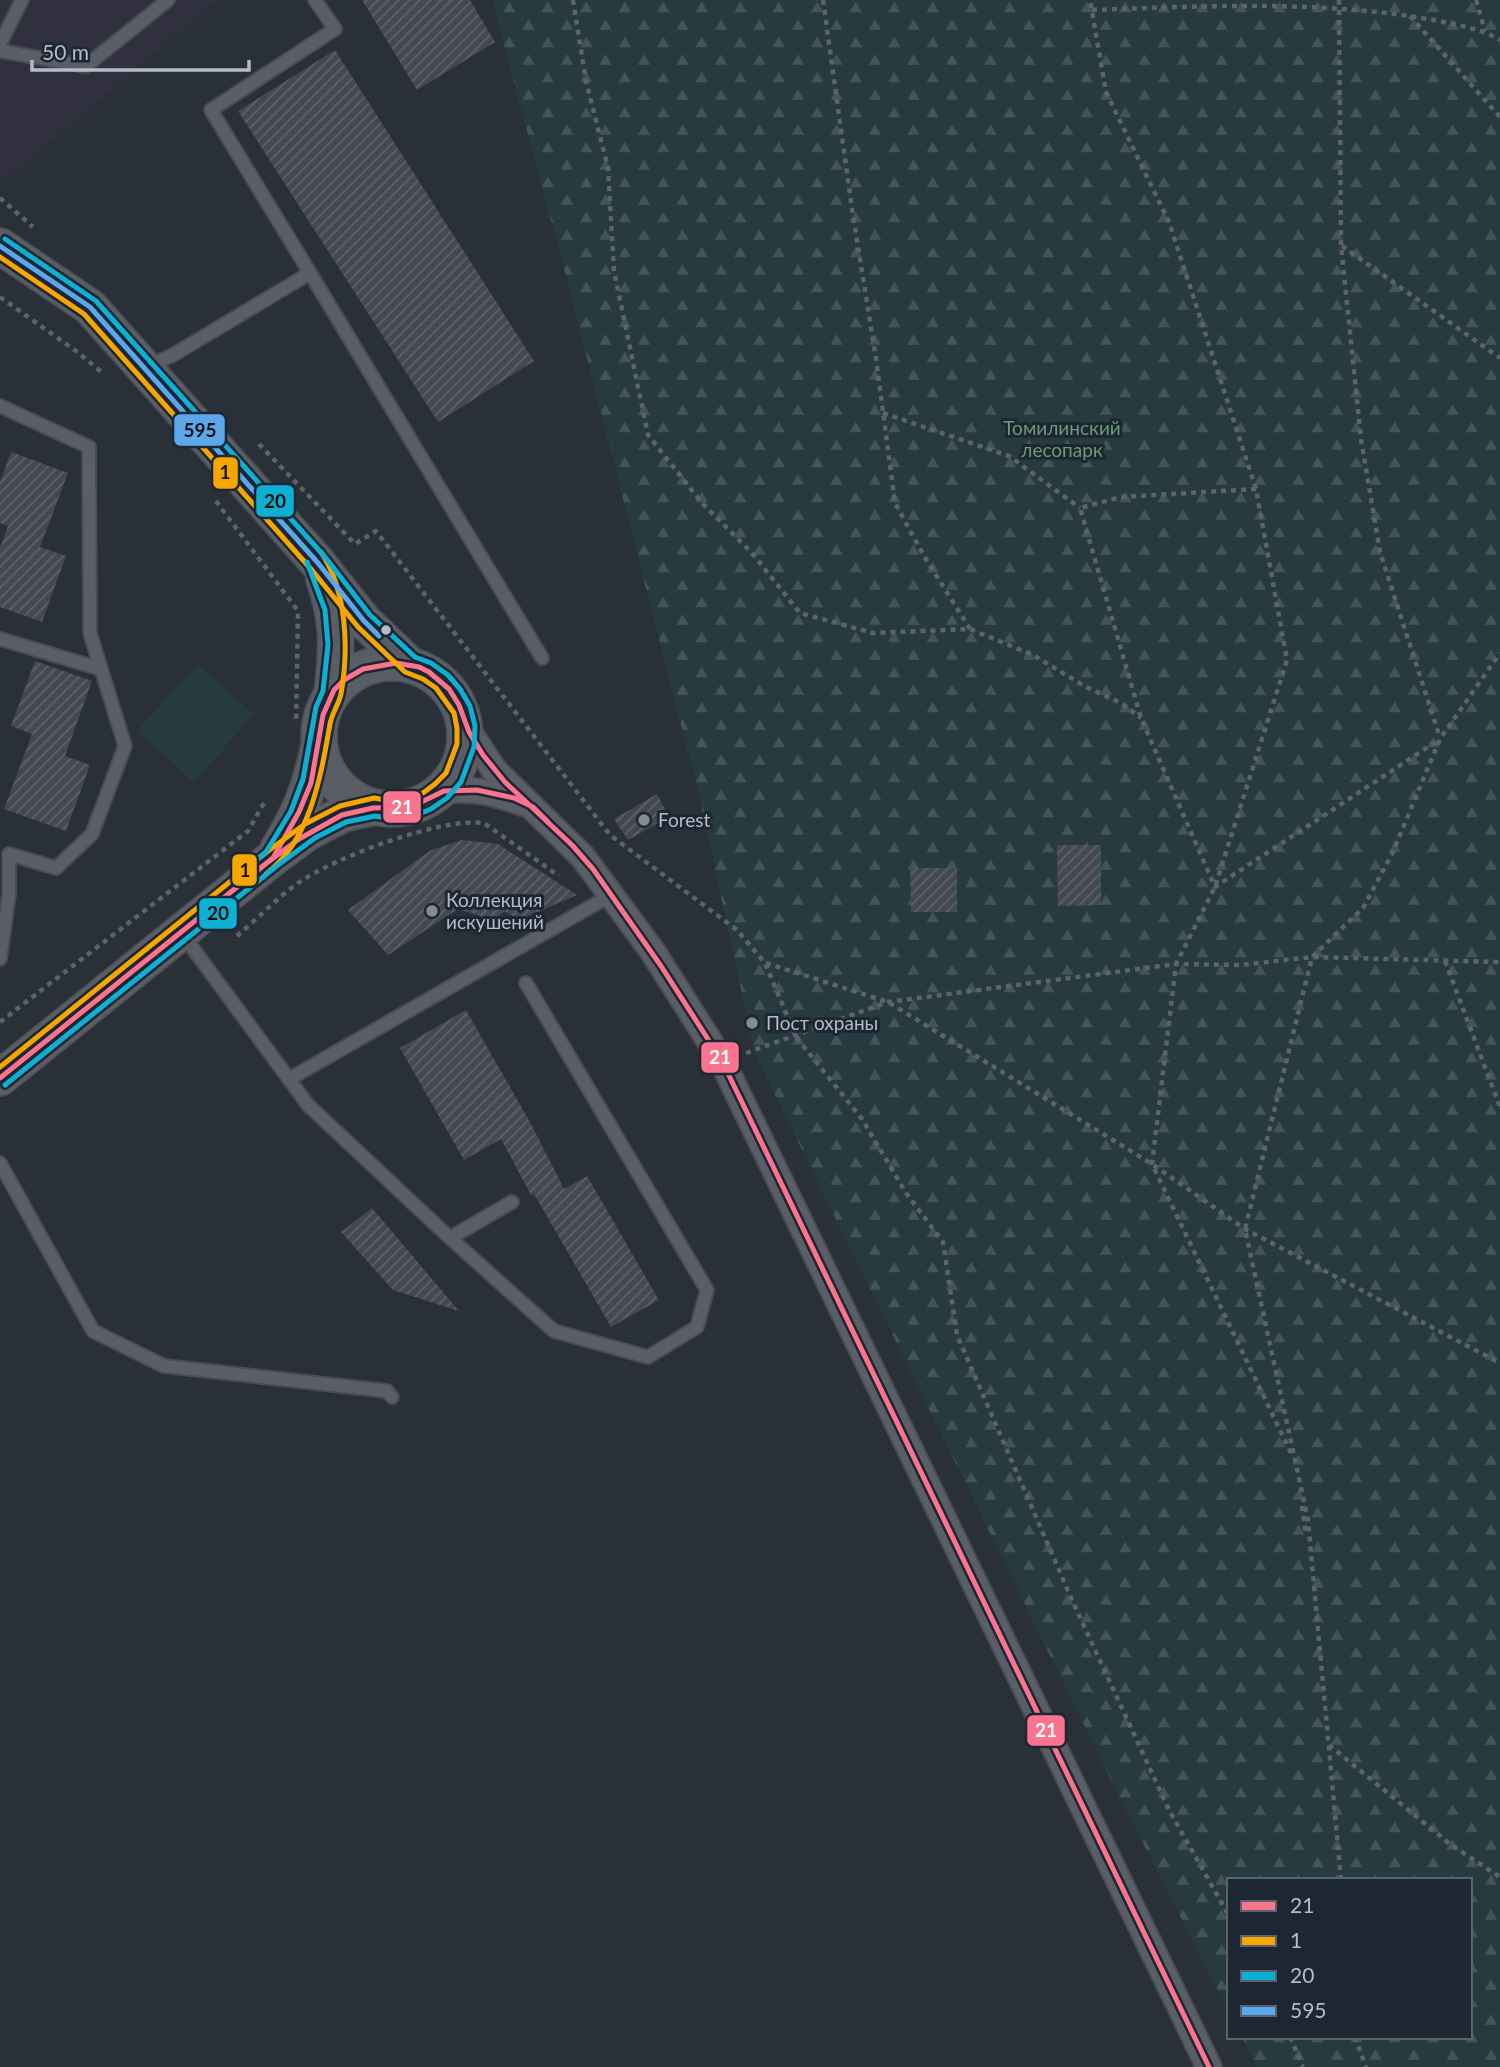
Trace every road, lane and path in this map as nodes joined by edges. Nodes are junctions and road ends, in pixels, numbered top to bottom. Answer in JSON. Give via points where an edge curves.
{"nodes":[{"id":1,"x":22,"y":0,"type":"edge"},
{"id":2,"x":168,"y":0,"type":"edge"},
{"id":3,"x":315,"y":0,"type":"edge"},
{"id":4,"x":573,"y":0,"type":"edge"},
{"id":5,"x":823,"y":0,"type":"edge"},
{"id":6,"x":1090,"y":0,"type":"edge"},
{"id":7,"x":1476,"y":0,"type":"edge"},
{"id":8,"x":1338,"y":3,"type":"edge"},
{"id":9,"x":1092,"y":10,"type":"junction"},
{"id":10,"x":1410,"y":15,"type":"junction"},
{"id":11,"x":1485,"y":31,"type":"junction"},
{"id":12,"x":1500,"y":40,"type":"edge"},
{"id":13,"x":0,"y":44,"type":"edge"},
{"id":14,"x":0,"y":51,"type":"edge"},
{"id":15,"x":1500,"y":117,"type":"edge"},
{"id":16,"x":0,"y":198,"type":"edge"},
{"id":17,"x":40,"y":233,"type":"dead end"},
{"id":18,"x":1341,"y":245,"type":"junction"},
{"id":19,"x":0,"y":246,"type":"edge"},
{"id":20,"x":310,"y":272,"type":"junction"},
{"id":21,"x":0,"y":297,"type":"edge"},
{"id":22,"x":1500,"y":358,"type":"edge"},
{"id":23,"x":145,"y":368,"type":"junction"},
{"id":24,"x":112,"y":381,"type":"dead end"},
{"id":25,"x":0,"y":406,"type":"edge"},
{"id":26,"x":883,"y":413,"type":"junction"},
{"id":27,"x":249,"y":435,"type":"dead end"},
{"id":28,"x":1256,"y":489,"type":"junction"},
{"id":29,"x":211,"y":494,"type":"dead end"},
{"id":30,"x":1080,"y":508,"type":"junction"},
{"id":31,"x":318,"y":563,"type":"junction"},
{"id":32,"x":970,"y":629,"type":"junction"},
{"id":33,"x":0,"y":639,"type":"edge"},
{"id":34,"x":1500,"y":653,"type":"edge"},
{"id":35,"x":542,"y":657,"type":"dead end"},
{"id":36,"x":410,"y":665,"type":"junction"},
{"id":37,"x":101,"y":669,"type":"junction"},
{"id":38,"x":332,"y":694,"type":"junction"},
{"id":39,"x":1141,"y":718,"type":"junction"},
{"id":40,"x":466,"y":727,"type":"junction"},
{"id":41,"x":1440,"y":739,"type":"junction"},
{"id":42,"x":307,"y":740,"type":"junction"},
{"id":43,"x":441,"y":792,"type":"junction"},
{"id":44,"x":266,"y":800,"type":"dead end"},
{"id":45,"x":375,"y":807,"type":"junction"},
{"id":46,"x":533,"y":807,"type":"junction"},
{"id":47,"x":273,"y":858,"type":"junction"},
{"id":48,"x":559,"y":876,"type":"dead end"},
{"id":49,"x":1214,"y":887,"type":"junction"},
{"id":50,"x":611,"y":895,"type":"junction"},
{"id":51,"x":181,"y":932,"type":"junction"},
{"id":52,"x":237,"y":936,"type":"dead end"},
{"id":53,"x":1312,"y":957,"type":"junction"},
{"id":54,"x":0,"y":959,"type":"edge"},
{"id":55,"x":1445,"y":961,"type":"junction"},
{"id":56,"x":1500,"y":962,"type":"edge"},
{"id":57,"x":765,"y":963,"type":"junction"},
{"id":58,"x":1176,"y":964,"type":"junction"},
{"id":59,"x":526,"y":983,"type":"dead end"},
{"id":60,"x":888,"y":1002,"type":"junction"},
{"id":61,"x":0,"y":1022,"type":"edge"},
{"id":62,"x":796,"y":1037,"type":"junction"},
{"id":63,"x":722,"y":1061,"type":"junction"},
{"id":64,"x":0,"y":1078,"type":"edge"},
{"id":65,"x":289,"y":1079,"type":"junction"},
{"id":66,"x":1500,"y":1107,"type":"edge"},
{"id":67,"x":0,"y":1163,"type":"edge"},
{"id":68,"x":1152,"y":1164,"type":"junction"},
{"id":69,"x":512,"y":1202,"type":"dead end"},
{"id":70,"x":1245,"y":1229,"type":"junction"},
{"id":71,"x":450,"y":1238,"type":"junction"},
{"id":72,"x":1500,"y":1363,"type":"edge"},
{"id":73,"x":392,"y":1397,"type":"dead end"},
{"id":74,"x":1295,"y":1462,"type":"junction"},
{"id":75,"x":1329,"y":1745,"type":"junction"},
{"id":76,"x":1500,"y":1877,"type":"edge"},
{"id":77,"x":1341,"y":1878,"type":"edge"},
{"id":78,"x":1227,"y":1913,"type":"edge"},
{"id":79,"x":1291,"y":2039,"type":"edge"},
{"id":80,"x":1356,"y":2039,"type":"edge"},
{"id":81,"x":1209,"y":2067,"type":"edge"},
{"id":82,"x":1303,"y":2067,"type":"edge"},
{"id":83,"x":1366,"y":2067,"type":"edge"}],
"edges":[{"from":1,"to":13,"type":"lane"},
{"from":2,"to":14,"type":"lane","via":[[86,66]]},
{"from":3,"to":20,"type":"lane","via":[[335,29],[211,110]]},
{"from":4,"to":32,"type":"path","via":[[586,81],[608,169],[614,271],[648,435],[800,613],[873,633]]},
{"from":5,"to":26,"type":"path"},
{"from":6,"to":9,"type":"path"},
{"from":7,"to":11,"type":"path"},
{"from":8,"to":9,"type":"path"},
{"from":8,"to":10,"type":"path"},
{"from":8,"to":18,"type":"path"},
{"from":9,"to":28,"type":"path","via":[[1106,92],[1169,222]]},
{"from":10,"to":11,"type":"path"},
{"from":10,"to":15,"type":"path"},
{"from":11,"to":12,"type":"path"},
{"from":16,"to":17,"type":"path"},
{"from":18,"to":22,"type":"path"},
{"from":18,"to":41,"type":"path","via":[[1361,439],[1380,552]]},
{"from":19,"to":23,"type":"main road","via":[[90,307]]},
{"from":20,"to":23,"type":"lane"},
{"from":20,"to":35,"type":"lane"},
{"from":21,"to":24,"type":"path"},
{"from":23,"to":31,"type":"main road"},
{"from":25,"to":37,"type":"lane","via":[[89,447],[90,633]]},
{"from":26,"to":30,"type":"path","via":[[1009,456]]},
{"from":26,"to":32,"type":"path","via":[[895,503]]},
{"from":27,"to":57,"type":"path","via":[[355,544],[376,531],[610,835],[737,930]]},
{"from":28,"to":30,"type":"path","via":[[1121,497]]},
{"from":28,"to":49,"type":"path","via":[[1287,660]]},
{"from":29,"to":42,"type":"path","via":[[298,611]]},
{"from":30,"to":39,"type":"path"},
{"from":31,"to":36,"type":"main road","via":[[364,621]]},
{"from":31,"to":38,"type":"main road","via":[[334,608],[337,645]]},
{"from":32,"to":39,"type":"path","via":[[1033,655]]},
{"from":33,"to":37,"type":"lane"},
{"from":34,"to":41,"type":"path"},
{"from":36,"to":38,"type":"main road","via":[[393,662],[367,667]]},
{"from":36,"to":40,"type":"main road","via":[[442,681],[462,710]]},
{"from":37,"to":54,"type":"lane","via":[[125,746],[92,834],[56,868],[9,854]]},
{"from":38,"to":42,"type":"main road","via":[[319,727]]},
{"from":39,"to":49,"type":"path"},
{"from":40,"to":43,"type":"main road","via":[[461,762]]},
{"from":40,"to":46,"type":"street","via":[[494,770]]},
{"from":41,"to":49,"type":"path"},
{"from":41,"to":53,"type":"path","via":[[1392,853],[1363,908]]},
{"from":42,"to":45,"type":"main road","via":[[343,791]]},
{"from":42,"to":47,"type":"main road","via":[[311,782],[299,815]]},
{"from":43,"to":45,"type":"main road","via":[[410,808]]},
{"from":43,"to":46,"type":"street","via":[[493,792]]},
{"from":44,"to":61,"type":"path","via":[[248,831]]},
{"from":45,"to":47,"type":"main road","via":[[343,814]]},
{"from":46,"to":50,"type":"street","via":[[583,857]]},
{"from":47,"to":51,"type":"main road"},
{"from":48,"to":52,"type":"path","via":[[484,823],[434,827],[331,864],[297,884]]},
{"from":49,"to":58,"type":"path"},
{"from":50,"to":63,"type":"street"},
{"from":50,"to":65,"type":"lane"},
{"from":51,"to":64,"type":"main road"},
{"from":51,"to":65,"type":"lane"},
{"from":53,"to":55,"type":"path"},
{"from":53,"to":58,"type":"path","via":[[1240,965]]},
{"from":53,"to":70,"type":"path"},
{"from":55,"to":56,"type":"path"},
{"from":55,"to":66,"type":"path"},
{"from":57,"to":60,"type":"path"},
{"from":57,"to":62,"type":"path"},
{"from":58,"to":60,"type":"path"},
{"from":58,"to":68,"type":"path"},
{"from":59,"to":71,"type":"lane","via":[[706,1290],[697,1327],[648,1357],[554,1331]]},
{"from":60,"to":62,"type":"path"},
{"from":60,"to":68,"type":"path"},
{"from":62,"to":63,"type":"path"},
{"from":62,"to":78,"type":"path","via":[[862,1119],[906,1193],[943,1242],[957,1335],[1168,1810]]},
{"from":63,"to":81,"type":"street"},
{"from":65,"to":71,"type":"lane","via":[[308,1105]]},
{"from":67,"to":73,"type":"lane","via":[[93,1331],[164,1366],[387,1391]]},
{"from":68,"to":70,"type":"path"},
{"from":68,"to":74,"type":"path"},
{"from":69,"to":71,"type":"lane"},
{"from":70,"to":72,"type":"path"},
{"from":70,"to":74,"type":"path"},
{"from":74,"to":75,"type":"path","via":[[1308,1520]]},
{"from":75,"to":76,"type":"path","via":[[1450,1844]]},
{"from":75,"to":77,"type":"path"},
{"from":79,"to":82,"type":"path"},
{"from":80,"to":83,"type":"path"}]}
